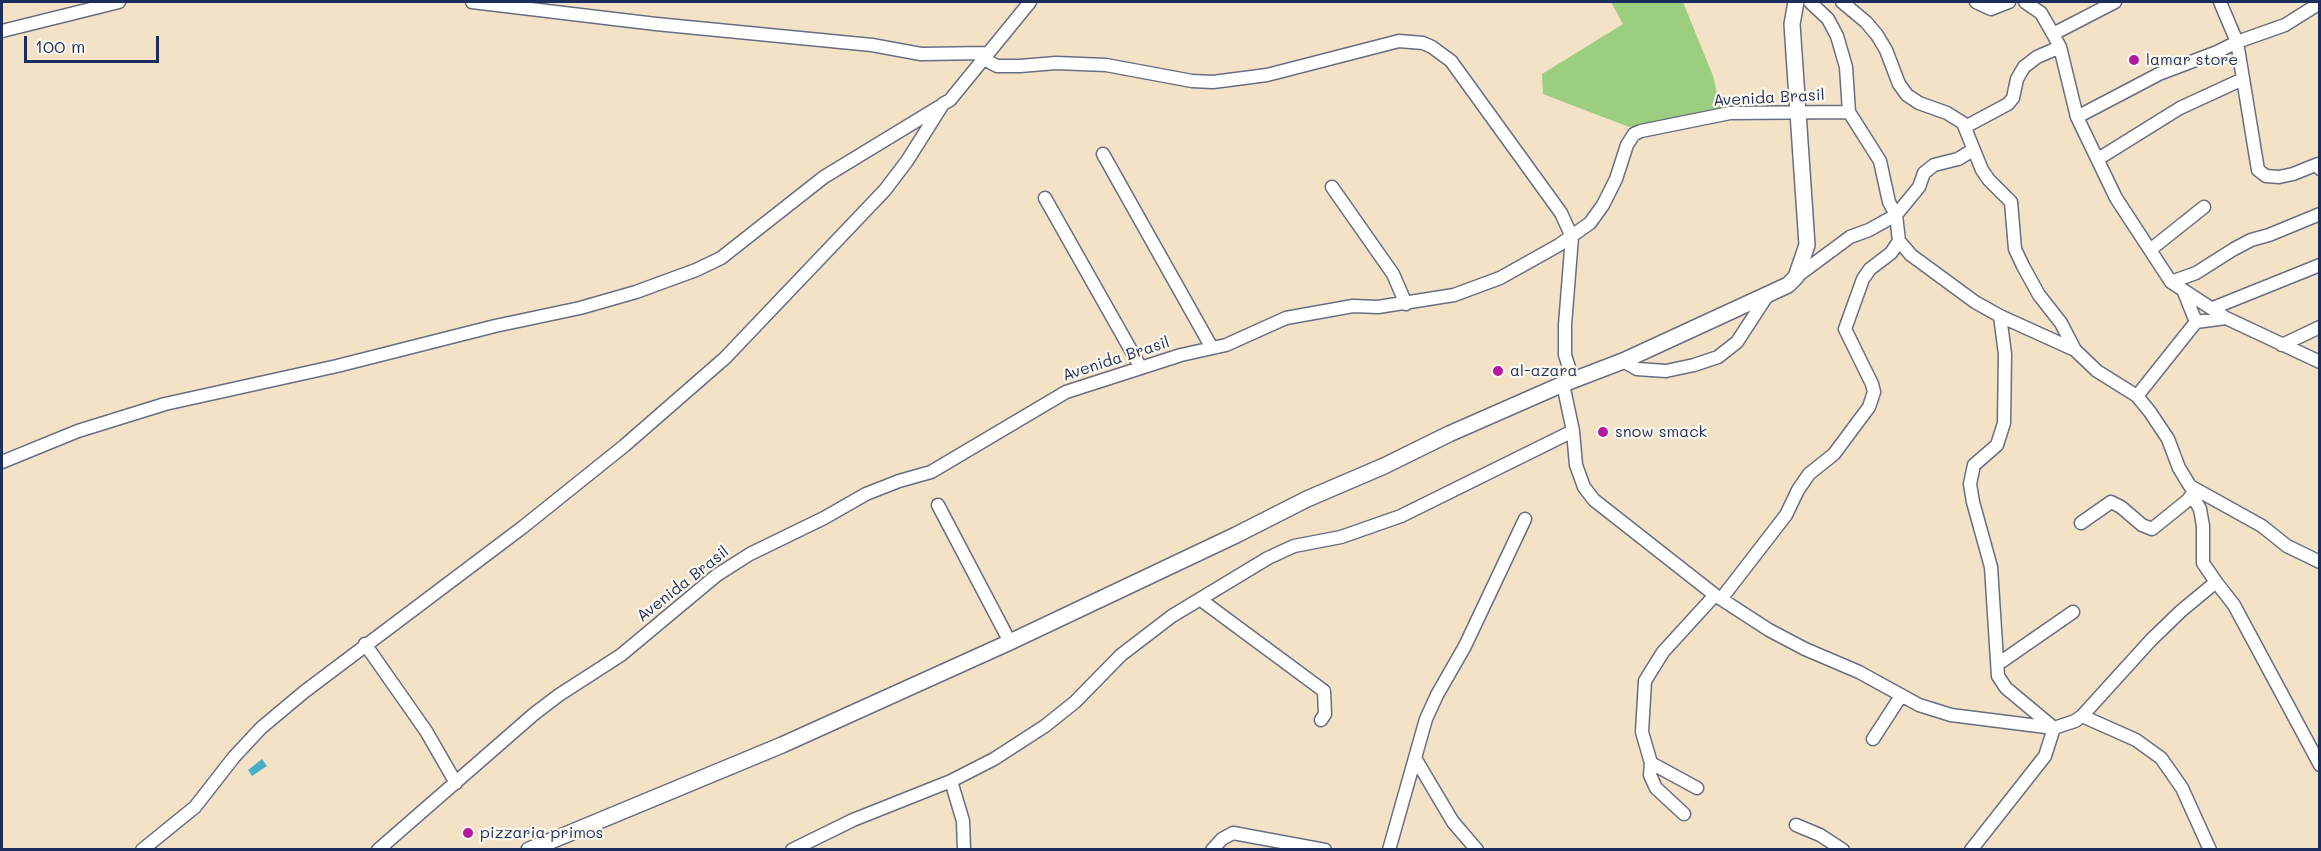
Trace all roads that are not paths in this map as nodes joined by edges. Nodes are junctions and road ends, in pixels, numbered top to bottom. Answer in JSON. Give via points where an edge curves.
{"nodes":[{"id":1,"x":119,"y":2,"type":"edge"},
{"id":2,"x":472,"y":2,"type":"edge"},
{"id":3,"x":1030,"y":2,"type":"edge"},
{"id":4,"x":1796,"y":2,"type":"edge"},
{"id":5,"x":1810,"y":2,"type":"edge"},
{"id":6,"x":1842,"y":2,"type":"edge"},
{"id":7,"x":1976,"y":2,"type":"edge"},
{"id":8,"x":2009,"y":2,"type":"edge"},
{"id":9,"x":2025,"y":2,"type":"edge"},
{"id":10,"x":2115,"y":2,"type":"edge"},
{"id":11,"x":2220,"y":2,"type":"edge"},
{"id":12,"x":2319,"y":3,"type":"edge"},
{"id":13,"x":2,"y":31,"type":"edge"},
{"id":14,"x":2053,"y":34,"type":"junction"},
{"id":15,"x":2237,"y":42,"type":"junction"},
{"id":16,"x":2060,"y":47,"type":"junction"},
{"id":17,"x":986,"y":56,"type":"junction"},
{"id":18,"x":2243,"y":79,"type":"junction"},
{"id":19,"x":943,"y":104,"type":"junction"},
{"id":20,"x":1798,"y":111,"type":"junction"},
{"id":21,"x":1849,"y":112,"type":"junction"},
{"id":22,"x":2077,"y":117,"type":"junction"},
{"id":23,"x":1965,"y":127,"type":"junction"},
{"id":24,"x":1973,"y":150,"type":"junction"},
{"id":25,"x":1103,"y":154,"type":"dead end"},
{"id":26,"x":2098,"y":159,"type":"junction"},
{"id":27,"x":2319,"y":165,"type":"edge"},
{"id":28,"x":1332,"y":187,"type":"dead end"},
{"id":29,"x":1045,"y":198,"type":"dead end"},
{"id":30,"x":2204,"y":207,"type":"dead end"},
{"id":31,"x":2319,"y":214,"type":"edge"},
{"id":32,"x":1896,"y":215,"type":"junction"},
{"id":33,"x":1572,"y":237,"type":"junction"},
{"id":34,"x":1899,"y":241,"type":"junction"},
{"id":35,"x":2150,"y":250,"type":"junction"},
{"id":36,"x":2319,"y":265,"type":"edge"},
{"id":37,"x":1796,"y":277,"type":"junction"},
{"id":38,"x":2172,"y":282,"type":"junction"},
{"id":39,"x":2184,"y":292,"type":"junction"},
{"id":40,"x":1767,"y":296,"type":"junction"},
{"id":41,"x":1406,"y":304,"type":"junction"},
{"id":42,"x":2213,"y":308,"type":"junction"},
{"id":43,"x":2000,"y":316,"type":"junction"},
{"id":44,"x":2226,"y":318,"type":"junction"},
{"id":45,"x":2196,"y":322,"type":"junction"},
{"id":46,"x":2319,"y":327,"type":"edge"},
{"id":47,"x":2282,"y":345,"type":"junction"},
{"id":48,"x":1212,"y":348,"type":"junction"},
{"id":49,"x":2075,"y":350,"type":"junction"},
{"id":50,"x":1623,"y":361,"type":"junction"},
{"id":51,"x":2319,"y":362,"type":"edge"},
{"id":52,"x":1141,"y":368,"type":"junction"},
{"id":53,"x":1568,"y":382,"type":"junction"},
{"id":54,"x":2137,"y":396,"type":"junction"},
{"id":55,"x":1573,"y":431,"type":"junction"},
{"id":56,"x":2,"y":462,"type":"edge"},
{"id":57,"x":2193,"y":493,"type":"junction"},
{"id":58,"x":938,"y":505,"type":"dead end"},
{"id":59,"x":1525,"y":519,"type":"dead end"},
{"id":60,"x":2081,"y":523,"type":"dead end"},
{"id":61,"x":2319,"y":562,"type":"edge"},
{"id":62,"x":2216,"y":582,"type":"junction"},
{"id":63,"x":1718,"y":597,"type":"junction"},
{"id":64,"x":1201,"y":600,"type":"junction"},
{"id":65,"x":2073,"y":612,"type":"dead end"},
{"id":66,"x":1010,"y":642,"type":"junction"},
{"id":67,"x":365,"y":644,"type":"junction"},
{"id":68,"x":1998,"y":664,"type":"junction"},
{"id":69,"x":1901,"y":696,"type":"junction"},
{"id":70,"x":2082,"y":716,"type":"junction"},
{"id":71,"x":1321,"y":720,"type":"dead end"},
{"id":72,"x":2054,"y":728,"type":"junction"},
{"id":73,"x":1874,"y":739,"type":"dead end"},
{"id":74,"x":1415,"y":759,"type":"junction"},
{"id":75,"x":1651,"y":763,"type":"junction"},
{"id":76,"x":2319,"y":765,"type":"edge"},
{"id":77,"x":951,"y":781,"type":"junction"},
{"id":78,"x":456,"y":783,"type":"junction"},
{"id":79,"x":1697,"y":788,"type":"dead end"},
{"id":80,"x":1684,"y":814,"type":"dead end"},
{"id":81,"x":1796,"y":825,"type":"dead end"},
{"id":82,"x":142,"y":849,"type":"edge"},
{"id":83,"x":378,"y":849,"type":"edge"},
{"id":84,"x":530,"y":849,"type":"edge"},
{"id":85,"x":792,"y":849,"type":"edge"},
{"id":86,"x":964,"y":849,"type":"edge"},
{"id":87,"x":1212,"y":849,"type":"edge"},
{"id":88,"x":1325,"y":849,"type":"edge"},
{"id":89,"x":1389,"y":849,"type":"edge"},
{"id":90,"x":1477,"y":849,"type":"edge"},
{"id":91,"x":1842,"y":849,"type":"edge"},
{"id":92,"x":1971,"y":849,"type":"edge"},
{"id":93,"x":2210,"y":849,"type":"edge"}],
"edges":[{"from":1,"to":13,"type":"street"},
{"from":2,"to":17,"type":"street","via":[[872,45],[921,54]]},
{"from":3,"to":17,"type":"street"},
{"from":4,"to":20,"type":"main road","via":[[1792,24]]},
{"from":5,"to":21,"type":"street","via":[[1828,19],[1837,36],[1846,67]]},
{"from":6,"to":23,"type":"street","via":[[1877,35],[1907,95],[1947,113]]},
{"from":7,"to":8,"type":"street","via":[[1991,9]]},
{"from":9,"to":14,"type":"street","via":[[2041,13]]},
{"from":10,"to":14,"type":"street"},
{"from":11,"to":15,"type":"street"},
{"from":12,"to":15,"type":"street","via":[[2285,25]]},
{"from":14,"to":16,"type":"street"},
{"from":15,"to":18,"type":"street"},
{"from":15,"to":22,"type":"street","via":[[2159,74]]},
{"from":16,"to":22,"type":"street"},
{"from":16,"to":23,"type":"street","via":[[2024,67],[2008,104]]},
{"from":17,"to":19,"type":"street"},
{"from":17,"to":33,"type":"street","via":[[997,66],[1106,65],[1213,82],[1302,68],[1399,41],[1423,43],[1451,61],[1561,213]]},
{"from":18,"to":26,"type":"street","via":[[2180,108]]},
{"from":18,"to":27,"type":"street","via":[[2259,172],[2279,177]]},
{"from":19,"to":56,"type":"street","via":[[824,177],[721,258],[696,270],[580,308],[165,404],[78,430]]},
{"from":19,"to":67,"type":"street","via":[[885,190],[725,358],[624,446]]},
{"from":20,"to":21,"type":"street","name":"Avenida Brasil"},
{"from":20,"to":33,"type":"street","name":"Avenida Brasil","via":[[1720,114],[1634,134],[1603,205],[1590,223]]},
{"from":20,"to":37,"type":"main road","via":[[1807,245]]},
{"from":21,"to":32,"type":"street","via":[[1880,160],[1889,202]]},
{"from":22,"to":26,"type":"street"},
{"from":23,"to":24,"type":"street"},
{"from":24,"to":32,"type":"street","via":[[1924,173],[1919,187]]},
{"from":24,"to":49,"type":"street","via":[[1989,180],[2011,202],[2015,249]]},
{"from":25,"to":48,"type":"street"},
{"from":26,"to":35,"type":"street","via":[[2116,198]]},
{"from":28,"to":41,"type":"street","via":[[1393,274]]},
{"from":29,"to":52,"type":"street"},
{"from":30,"to":35,"type":"street"},
{"from":31,"to":38,"type":"street","via":[[2251,240],[2196,273]]},
{"from":32,"to":34,"type":"street"},
{"from":32,"to":37,"type":"street","via":[[1850,237]]},
{"from":33,"to":41,"type":"street","name":"Avenida Brasil","via":[[1500,278],[1455,295]]},
{"from":33,"to":53,"type":"street","via":[[1565,325]]},
{"from":34,"to":43,"type":"street","via":[[1911,255]]},
{"from":34,"to":63,"type":"street","via":[[1863,279],[1845,328],[1872,384],[1874,392],[1869,407],[1834,454],[1809,474],[1786,515]]},
{"from":35,"to":38,"type":"street"},
{"from":36,"to":42,"type":"street"},
{"from":37,"to":40,"type":"main road"},
{"from":38,"to":39,"type":"street"},
{"from":39,"to":42,"type":"street"},
{"from":39,"to":45,"type":"street"},
{"from":40,"to":50,"type":"main road"},
{"from":40,"to":50,"type":"street","via":[[1737,342],[1718,357],[1666,371],[1637,369]]},
{"from":41,"to":48,"type":"street","name":"Avenida Brasil","via":[[1353,306],[1286,318]]},
{"from":42,"to":44,"type":"street"},
{"from":43,"to":49,"type":"street"},
{"from":43,"to":68,"type":"street","via":[[2005,354],[2004,423],[1997,446],[1974,465],[1970,484],[1991,567]]},
{"from":44,"to":45,"type":"street"},
{"from":44,"to":47,"type":"street"},
{"from":45,"to":54,"type":"street"},
{"from":46,"to":47,"type":"street"},
{"from":47,"to":51,"type":"street"},
{"from":48,"to":52,"type":"street","name":"Avenida Brasil"},
{"from":49,"to":54,"type":"street","via":[[2097,371]]},
{"from":50,"to":53,"type":"main road"},
{"from":52,"to":78,"type":"street","name":"Avenida Brasil","via":[[1065,392],[931,472],[866,494],[750,554],[717,575],[621,655],[551,701]]},
{"from":53,"to":55,"type":"street"},
{"from":53,"to":66,"type":"main road","via":[[1307,499]]},
{"from":54,"to":57,"type":"street","via":[[2168,439]]},
{"from":55,"to":63,"type":"street","via":[[1576,465],[1594,500]]},
{"from":55,"to":64,"type":"street","via":[[1401,516],[1341,537],[1294,546]]},
{"from":57,"to":60,"type":"street","via":[[2152,529],[2111,502]]},
{"from":57,"to":61,"type":"street","via":[[2262,526],[2287,546]]},
{"from":57,"to":62,"type":"street","via":[[2203,526],[2203,563]]},
{"from":58,"to":66,"type":"street"},
{"from":59,"to":74,"type":"street","via":[[1465,646],[1437,695]]},
{"from":62,"to":70,"type":"street","via":[[2151,640]]},
{"from":62,"to":76,"type":"street","via":[[2234,605]]},
{"from":63,"to":69,"type":"street","via":[[1769,630]]},
{"from":63,"to":75,"type":"street","via":[[1663,652],[1644,681],[1642,732]]},
{"from":64,"to":71,"type":"street","via":[[1324,691],[1325,714]]},
{"from":64,"to":77,"type":"street","via":[[1172,616],[1121,655],[1045,726]]},
{"from":65,"to":68,"type":"street"},
{"from":66,"to":84,"type":"main road","via":[[782,745]]},
{"from":67,"to":78,"type":"street","via":[[426,731]]},
{"from":67,"to":82,"type":"street","via":[[261,728],[201,801]]},
{"from":68,"to":72,"type":"street","via":[[1998,676],[2006,688]]},
{"from":69,"to":72,"type":"street","via":[[1951,715]]},
{"from":69,"to":73,"type":"street"},
{"from":70,"to":72,"type":"street"},
{"from":70,"to":93,"type":"street","via":[[2136,740],[2161,758],[2182,788]]},
{"from":72,"to":92,"type":"street","via":[[2045,756]]},
{"from":74,"to":89,"type":"street"},
{"from":74,"to":90,"type":"street","via":[[1453,822]]},
{"from":75,"to":79,"type":"street"},
{"from":75,"to":80,"type":"street","via":[[1650,775],[1656,788]]},
{"from":77,"to":85,"type":"street"},
{"from":77,"to":86,"type":"street","via":[[963,821]]},
{"from":78,"to":83,"type":"street","name":"Avenida Brasil"},
{"from":81,"to":91,"type":"street"},
{"from":87,"to":88,"type":"street","via":[[1233,833]]}]}
